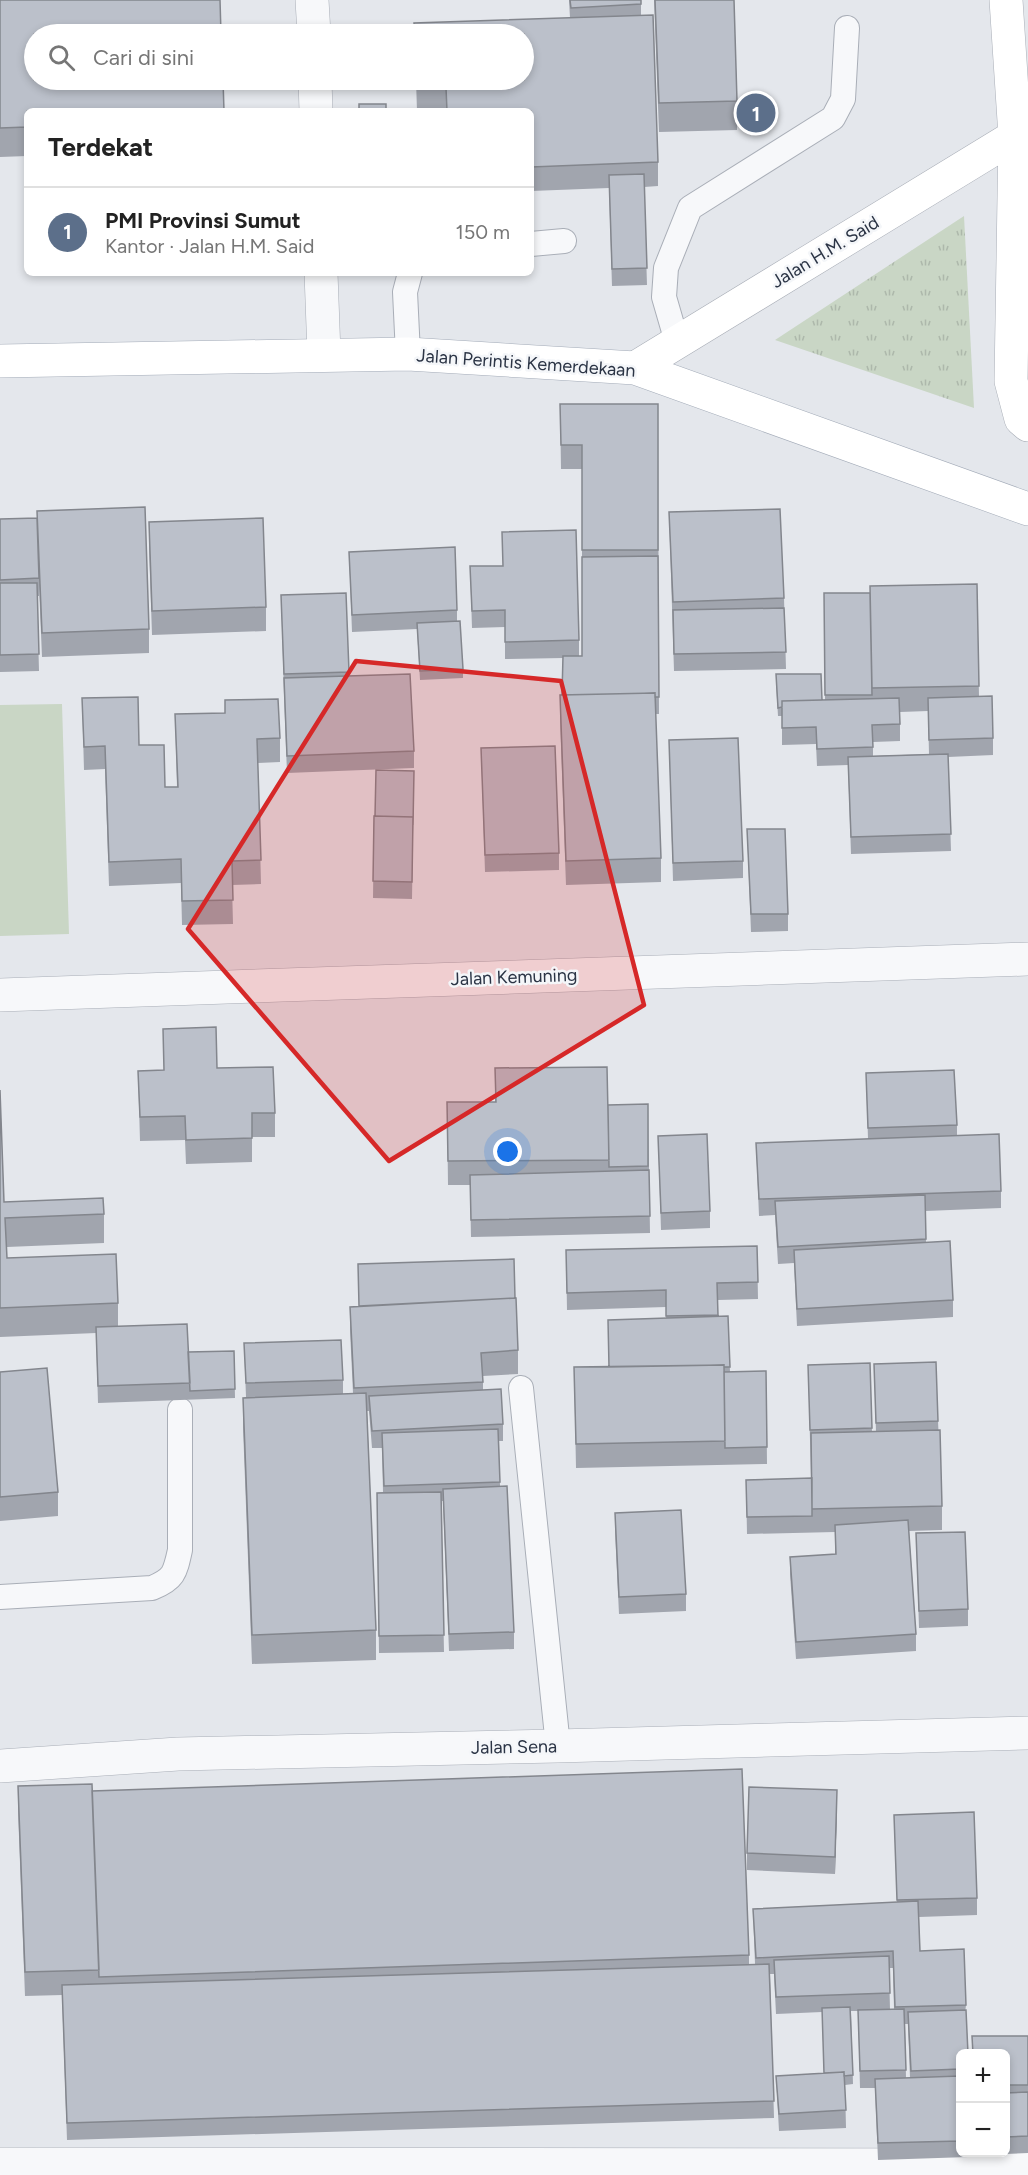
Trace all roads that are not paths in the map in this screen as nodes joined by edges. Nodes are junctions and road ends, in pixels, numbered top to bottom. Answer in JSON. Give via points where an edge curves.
{"nodes":[{"id":1,"x":312,"y":0,"type":"edge"},
{"id":2,"x":1006,"y":0,"type":"edge"},
{"id":3,"x":313,"y":24,"type":"edge"},
{"id":4,"x":847,"y":28,"type":"dead end"},
{"id":5,"x":315,"y":90,"type":"edge"},
{"id":6,"x":316,"y":108,"type":"edge"},
{"id":7,"x":1015,"y":136,"type":"junction"},
{"id":8,"x":564,"y":241,"type":"dead end"},
{"id":9,"x":534,"y":244,"type":"edge"},
{"id":10,"x":321,"y":276,"type":"edge"},
{"id":11,"x":409,"y":276,"type":"edge"},
{"id":12,"x":677,"y":342,"type":"junction"},
{"id":13,"x":324,"y":354,"type":"junction"},
{"id":14,"x":408,"y":354,"type":"junction"},
{"id":15,"x":0,"y":361,"type":"edge"},
{"id":16,"x":635,"y":368,"type":"junction"},
{"id":17,"x":1028,"y":425,"type":"edge"},
{"id":18,"x":1028,"y":508,"type":"edge"},
{"id":19,"x":1028,"y":959,"type":"edge"},
{"id":20,"x":0,"y":995,"type":"edge"},
{"id":21,"x":521,"y":1388,"type":"dead end"},
{"id":22,"x":180,"y":1410,"type":"dead end"},
{"id":23,"x":0,"y":1597,"type":"edge"},
{"id":24,"x":1028,"y":1733,"type":"edge"},
{"id":25,"x":558,"y":1746,"type":"junction"},
{"id":26,"x":0,"y":1766,"type":"edge"},
{"id":27,"x":0,"y":2164,"type":"edge"},
{"id":28,"x":1028,"y":2165,"type":"edge"}],
"edges":[{"from":1,"to":3,"type":"street"},
{"from":2,"to":7,"type":"main road"},
{"from":4,"to":12,"type":"lane","via":[[843,99],[833,118],[690,208],[666,268],[664,297]]},
{"from":5,"to":6,"type":"street"},
{"from":7,"to":12,"type":"main road","name":"Jalan H.M. Said"},
{"from":7,"to":17,"type":"main road","via":[[1011,381],[1021,419]]},
{"from":8,"to":9,"type":"lane"},
{"from":10,"to":13,"type":"street"},
{"from":11,"to":14,"type":"lane","via":[[405,292]]},
{"from":12,"to":16,"type":"main road","name":"Jalan H.M. Said"},
{"from":13,"to":14,"type":"main road","name":"Jalan Perintis Kemerdekaan"},
{"from":13,"to":15,"type":"main road","name":"Jalan Perintis Kemerdekaan"},
{"from":14,"to":16,"type":"main road","name":"Jalan Perintis Kemerdekaan"},
{"from":16,"to":18,"type":"main road","name":"Jalan Perintis Kemerdekaan"},
{"from":19,"to":20,"type":"street","name":"Jalan Kemuning"},
{"from":21,"to":25,"type":"lane"},
{"from":22,"to":23,"type":"lane","via":[[180,1550],[176,1571],[167,1581],[152,1588]]},
{"from":24,"to":25,"type":"street","name":"Jalan Sena"},
{"from":25,"to":26,"type":"street","name":"Jalan Sena","via":[[178,1754]]},
{"from":27,"to":28,"type":"street"}]}
